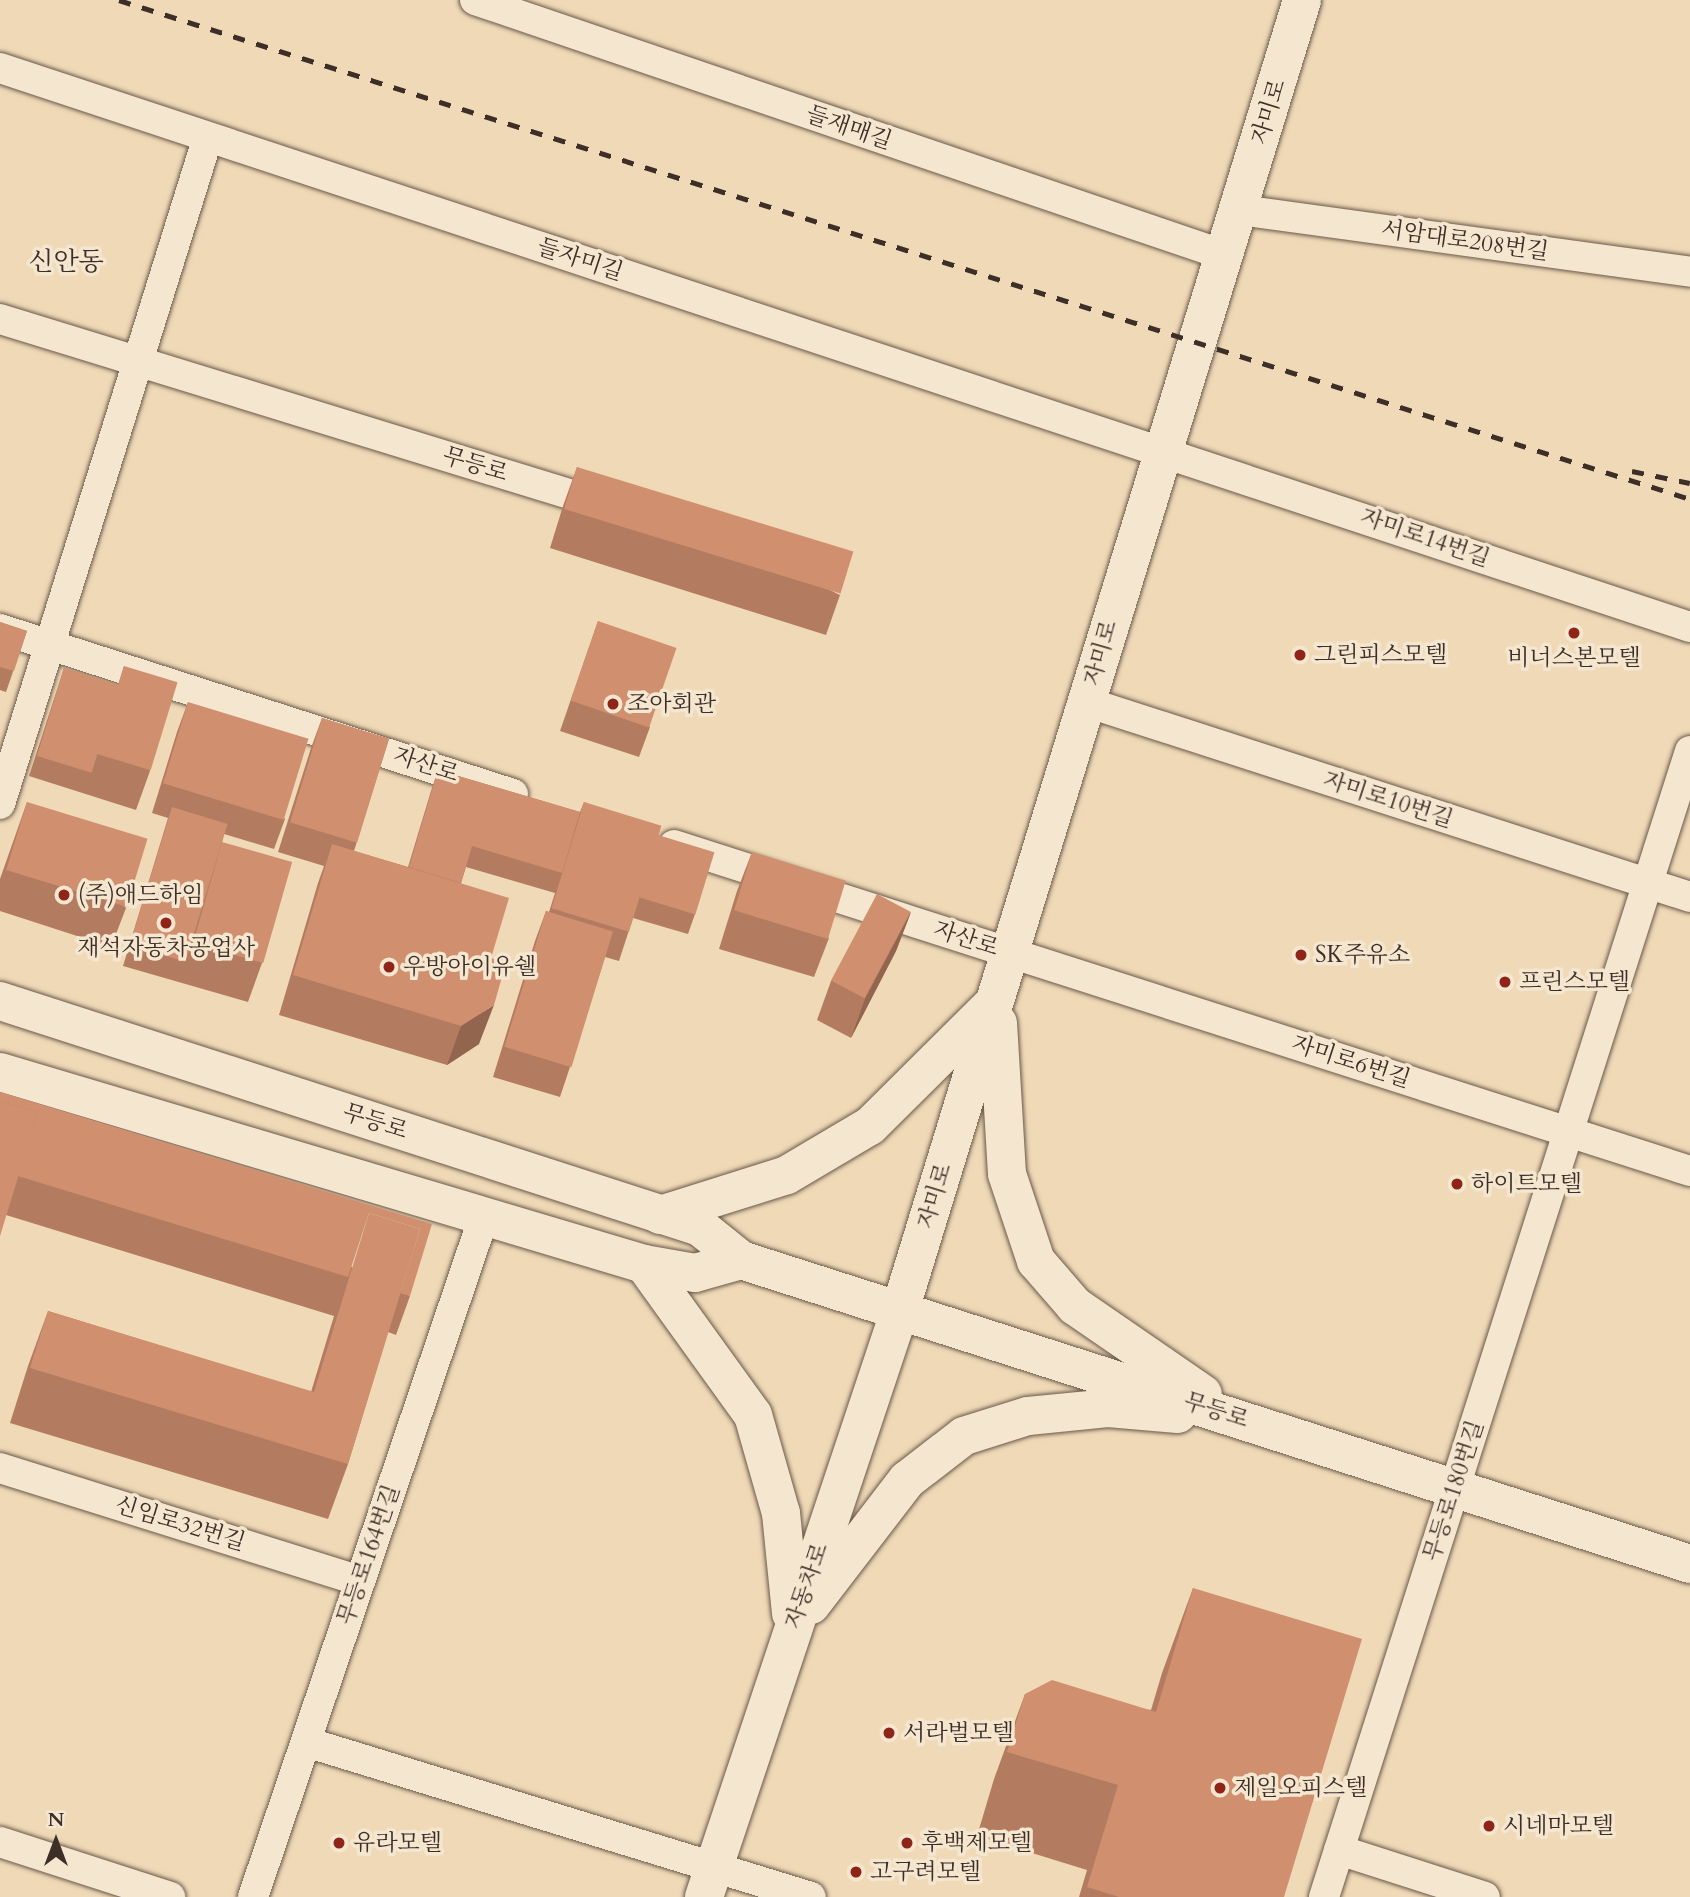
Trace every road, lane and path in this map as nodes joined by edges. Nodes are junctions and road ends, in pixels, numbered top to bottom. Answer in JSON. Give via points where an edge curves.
{"nodes":[{"id":1,"x":475,"y":0,"type":"edge"},
{"id":2,"x":1302,"y":0,"type":"edge"},
{"id":3,"x":0,"y":68,"type":"edge"},
{"id":4,"x":207,"y":139,"type":"junction"},
{"id":5,"x":1240,"y":210,"type":"junction"},
{"id":6,"x":1224,"y":255,"type":"junction"},
{"id":7,"x":1690,"y":272,"type":"edge"},
{"id":8,"x":0,"y":318,"type":"edge"},
{"id":9,"x":137,"y":361,"type":"junction"},
{"id":10,"x":1161,"y":449,"type":"junction"},
{"id":11,"x":641,"y":515,"type":"edge"},
{"id":12,"x":1690,"y":627,"type":"edge"},
{"id":13,"x":0,"y":629,"type":"edge"},
{"id":14,"x":48,"y":644,"type":"junction"},
{"id":15,"x":1086,"y":702,"type":"junction"},
{"id":16,"x":1690,"y":751,"type":"edge"},
{"id":17,"x":537,"y":801,"type":"edge"},
{"id":18,"x":0,"y":804,"type":"edge"},
{"id":19,"x":642,"y":835,"type":"edge"},
{"id":20,"x":1648,"y":883,"type":"junction"},
{"id":21,"x":1690,"y":897,"type":"edge"},
{"id":22,"x":1012,"y":953,"type":"junction"},
{"id":23,"x":997,"y":1000,"type":"junction"},
{"id":24,"x":0,"y":1001,"type":"edge"},
{"id":25,"x":0,"y":1072,"type":"edge"},
{"id":26,"x":1568,"y":1132,"type":"junction"},
{"id":27,"x":1690,"y":1171,"type":"edge"},
{"id":28,"x":485,"y":1213,"type":"junction"},
{"id":29,"x":660,"y":1215,"type":"junction"},
{"id":30,"x":741,"y":1260,"type":"junction"},
{"id":31,"x":644,"y":1264,"type":"junction"},
{"id":32,"x":901,"y":1307,"type":"junction"},
{"id":33,"x":1238,"y":1418,"type":"junction"},
{"id":34,"x":0,"y":1468,"type":"edge"},
{"id":35,"x":1455,"y":1488,"type":"junction"},
{"id":36,"x":1690,"y":1564,"type":"edge"},
{"id":37,"x":360,"y":1581,"type":"junction"},
{"id":38,"x":792,"y":1629,"type":"junction"},
{"id":39,"x":306,"y":1742,"type":"junction"},
{"id":40,"x":0,"y":1842,"type":"edge"},
{"id":41,"x":1339,"y":1850,"type":"junction"},
{"id":42,"x":709,"y":1881,"type":"edge"},
{"id":43,"x":170,"y":1897,"type":"edge"},
{"id":44,"x":253,"y":1897,"type":"edge"},
{"id":45,"x":811,"y":1897,"type":"edge"},
{"id":46,"x":1324,"y":1897,"type":"edge"},
{"id":47,"x":1485,"y":1897,"type":"edge"}],
"edges":[{"from":1,"to":6,"type":"street","name":"들재매길"},
{"from":2,"to":5,"type":"street","name":"자미로"},
{"from":3,"to":4,"type":"street","name":"들자미길"},
{"from":4,"to":9,"type":"street"},
{"from":4,"to":10,"type":"street","name":"들자미길"},
{"from":5,"to":6,"type":"street","name":"자미로"},
{"from":5,"to":7,"type":"street","name":"서암대로208번길"},
{"from":6,"to":10,"type":"street","name":"자미로"},
{"from":8,"to":9,"type":"street","name":"무등로"},
{"from":9,"to":11,"type":"street","name":"무등로"},
{"from":9,"to":14,"type":"street"},
{"from":10,"to":12,"type":"street","name":"자미로14번길"},
{"from":10,"to":15,"type":"street","name":"자미로"},
{"from":13,"to":14,"type":"street","name":"자산로"},
{"from":14,"to":17,"type":"street","name":"자산로"},
{"from":14,"to":18,"type":"street"},
{"from":15,"to":20,"type":"street","name":"자미로10번길"},
{"from":15,"to":22,"type":"street","name":"자미로"},
{"from":16,"to":20,"type":"street","name":"무등로180번길"},
{"from":19,"to":22,"type":"street","name":"자산로"},
{"from":20,"to":21,"type":"street","name":"자미로10번길"},
{"from":20,"to":26,"type":"street","name":"무등로180번길"},
{"from":22,"to":23,"type":"street","name":"자미로"},
{"from":22,"to":26,"type":"street","name":"자미로6번길"},
{"from":23,"to":29,"type":"street","via":[[870,1126],[786,1175]]},
{"from":23,"to":32,"type":"street","name":"자미로"},
{"from":23,"to":33,"type":"street","via":[[1007,1174],[1036,1261],[1075,1306]]},
{"from":24,"to":29,"type":"street","name":"무등로"},
{"from":25,"to":28,"type":"street"},
{"from":26,"to":27,"type":"street","name":"자미로6번길"},
{"from":26,"to":35,"type":"street","name":"무등로180번길"},
{"from":28,"to":31,"type":"street"},
{"from":28,"to":37,"type":"street","name":"무등로164번길"},
{"from":29,"to":30,"type":"street","name":"무등로","via":[[700,1227]]},
{"from":30,"to":31,"type":"street","via":[[695,1273]]},
{"from":30,"to":32,"type":"street","name":"무등로"},
{"from":31,"to":38,"type":"street","via":[[753,1415],[781,1513]]},
{"from":32,"to":33,"type":"street","name":"무등로"},
{"from":32,"to":38,"type":"street","name":"자동차로"},
{"from":33,"to":35,"type":"street","name":"무등로"},
{"from":33,"to":38,"type":"street","via":[[1108,1408],[1028,1416],[964,1436],[907,1480]]},
{"from":34,"to":37,"type":"street","name":"신임로32번길"},
{"from":35,"to":36,"type":"street","name":"무등로"},
{"from":35,"to":41,"type":"street","name":"무등로180번길"},
{"from":37,"to":39,"type":"street","name":"무등로164번길"},
{"from":38,"to":42,"type":"street","name":"자동차로"},
{"from":39,"to":42,"type":"street"},
{"from":39,"to":44,"type":"street","name":"무등로164번길"},
{"from":40,"to":43,"type":"street"},
{"from":41,"to":46,"type":"street","name":"무등로180번길"},
{"from":41,"to":47,"type":"street"},
{"from":42,"to":45,"type":"street"}]}
